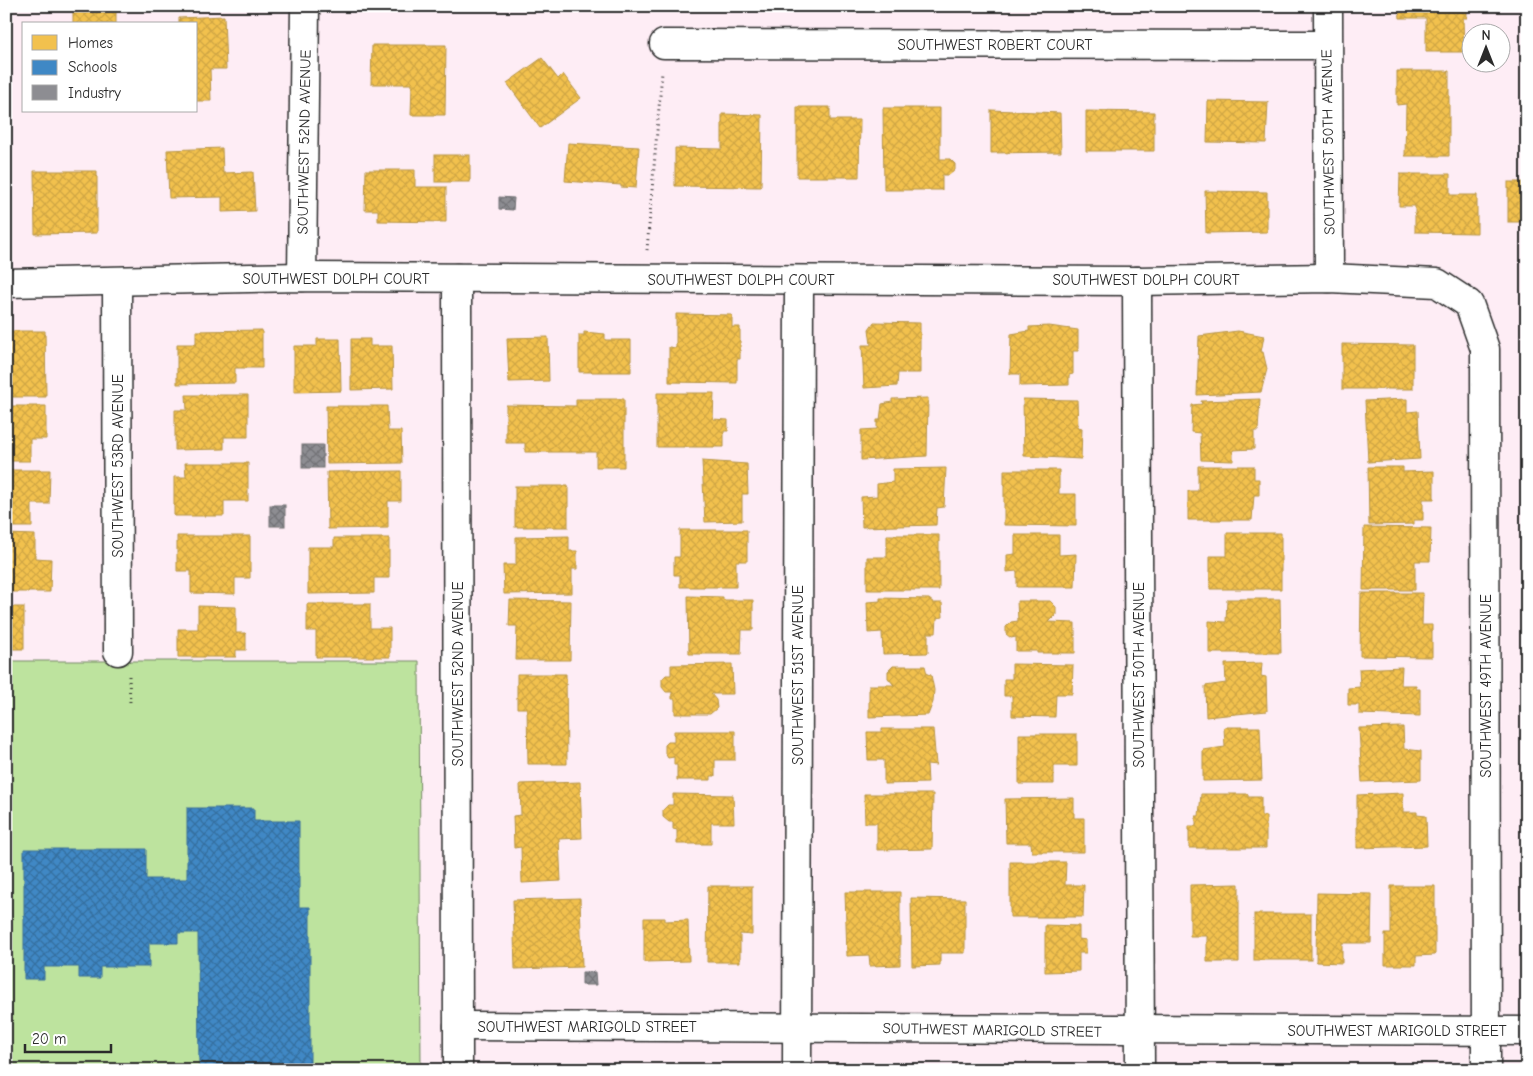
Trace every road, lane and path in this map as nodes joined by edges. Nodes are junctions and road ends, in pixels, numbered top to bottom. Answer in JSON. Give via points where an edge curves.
{"nodes":[{"id":1,"x":305,"y":6,"type":"edge"},
{"id":2,"x":1328,"y":6,"type":"edge"},
{"id":3,"x":664,"y":44,"type":"joint"},
{"id":4,"x":1327,"y":45,"type":"junction"},
{"id":5,"x":302,"y":277,"type":"junction"},
{"id":6,"x":457,"y":278,"type":"junction"},
{"id":7,"x":1329,"y":278,"type":"junction"},
{"id":8,"x":647,"y":279,"type":"junction"},
{"id":9,"x":800,"y":280,"type":"junction"},
{"id":10,"x":1138,"y":281,"type":"junction"},
{"id":11,"x":117,"y":282,"type":"junction"},
{"id":12,"x":6,"y":283,"type":"edge"},
{"id":13,"x":1469,"y":304,"type":"joint"},
{"id":14,"x":118,"y":651,"type":"dead end"},
{"id":15,"x":458,"y":1026,"type":"junction"},
{"id":16,"x":796,"y":1028,"type":"junction"},
{"id":17,"x":1140,"y":1031,"type":"junction"},
{"id":18,"x":1486,"y":1031,"type":"junction"},
{"id":19,"x":1527,"y":1032,"type":"edge"},
{"id":20,"x":458,"y":1070,"type":"edge"},
{"id":21,"x":797,"y":1070,"type":"edge"},
{"id":22,"x":1140,"y":1070,"type":"edge"},
{"id":23,"x":1486,"y":1070,"type":"edge"}],
"edges":[{"from":1,"to":5,"type":"street","name":"SOUTHWEST 52ND AVENUE"},
{"from":2,"to":4,"type":"street","name":"SOUTHWEST 50TH AVENUE"},
{"from":3,"to":4,"type":"street","name":"SOUTHWEST ROBERT COURT"},
{"from":3,"to":8,"type":"path"},
{"from":4,"to":7,"type":"street","name":"SOUTHWEST 50TH AVENUE"},
{"from":5,"to":6,"type":"street","name":"SOUTHWEST DOLPH COURT"},
{"from":5,"to":11,"type":"street","name":"SOUTHWEST DOLPH COURT"},
{"from":6,"to":8,"type":"street","name":"SOUTHWEST DOLPH COURT"},
{"from":6,"to":15,"type":"street","name":"SOUTHWEST 52ND AVENUE"},
{"from":7,"to":10,"type":"street","name":"SOUTHWEST DOLPH COURT"},
{"from":7,"to":13,"type":"street","name":"SOUTHWEST DOLPH COURT","via":[[1437,284]]},
{"from":8,"to":9,"type":"street","name":"SOUTHWEST DOLPH COURT"},
{"from":9,"to":10,"type":"street","name":"SOUTHWEST DOLPH COURT"},
{"from":9,"to":16,"type":"street","name":"SOUTHWEST 51ST AVENUE"},
{"from":10,"to":17,"type":"street","name":"SOUTHWEST 50TH AVENUE"},
{"from":11,"to":12,"type":"street","name":"SOUTHWEST DOLPH COURT"},
{"from":11,"to":14,"type":"street","name":"SOUTHWEST 53RD AVENUE"},
{"from":13,"to":18,"type":"street","name":"SOUTHWEST 49TH AVENUE","via":[[1485,349]]},
{"from":15,"to":16,"type":"street","name":"SOUTHWEST MARIGOLD STREET"},
{"from":15,"to":20,"type":"street","name":"SOUTHWEST 52ND AVENUE"},
{"from":16,"to":17,"type":"street","name":"SOUTHWEST MARIGOLD STREET"},
{"from":16,"to":21,"type":"street","name":"SOUTHWEST 51ST AVENUE"},
{"from":17,"to":18,"type":"street","name":"SOUTHWEST MARIGOLD STREET"},
{"from":17,"to":22,"type":"street","name":"SOUTHWEST 50TH AVENUE"},
{"from":18,"to":19,"type":"street","name":"SOUTHWEST MARIGOLD STREET"},
{"from":18,"to":23,"type":"street","name":"SOUTHWEST 49TH AVENUE"}]}
